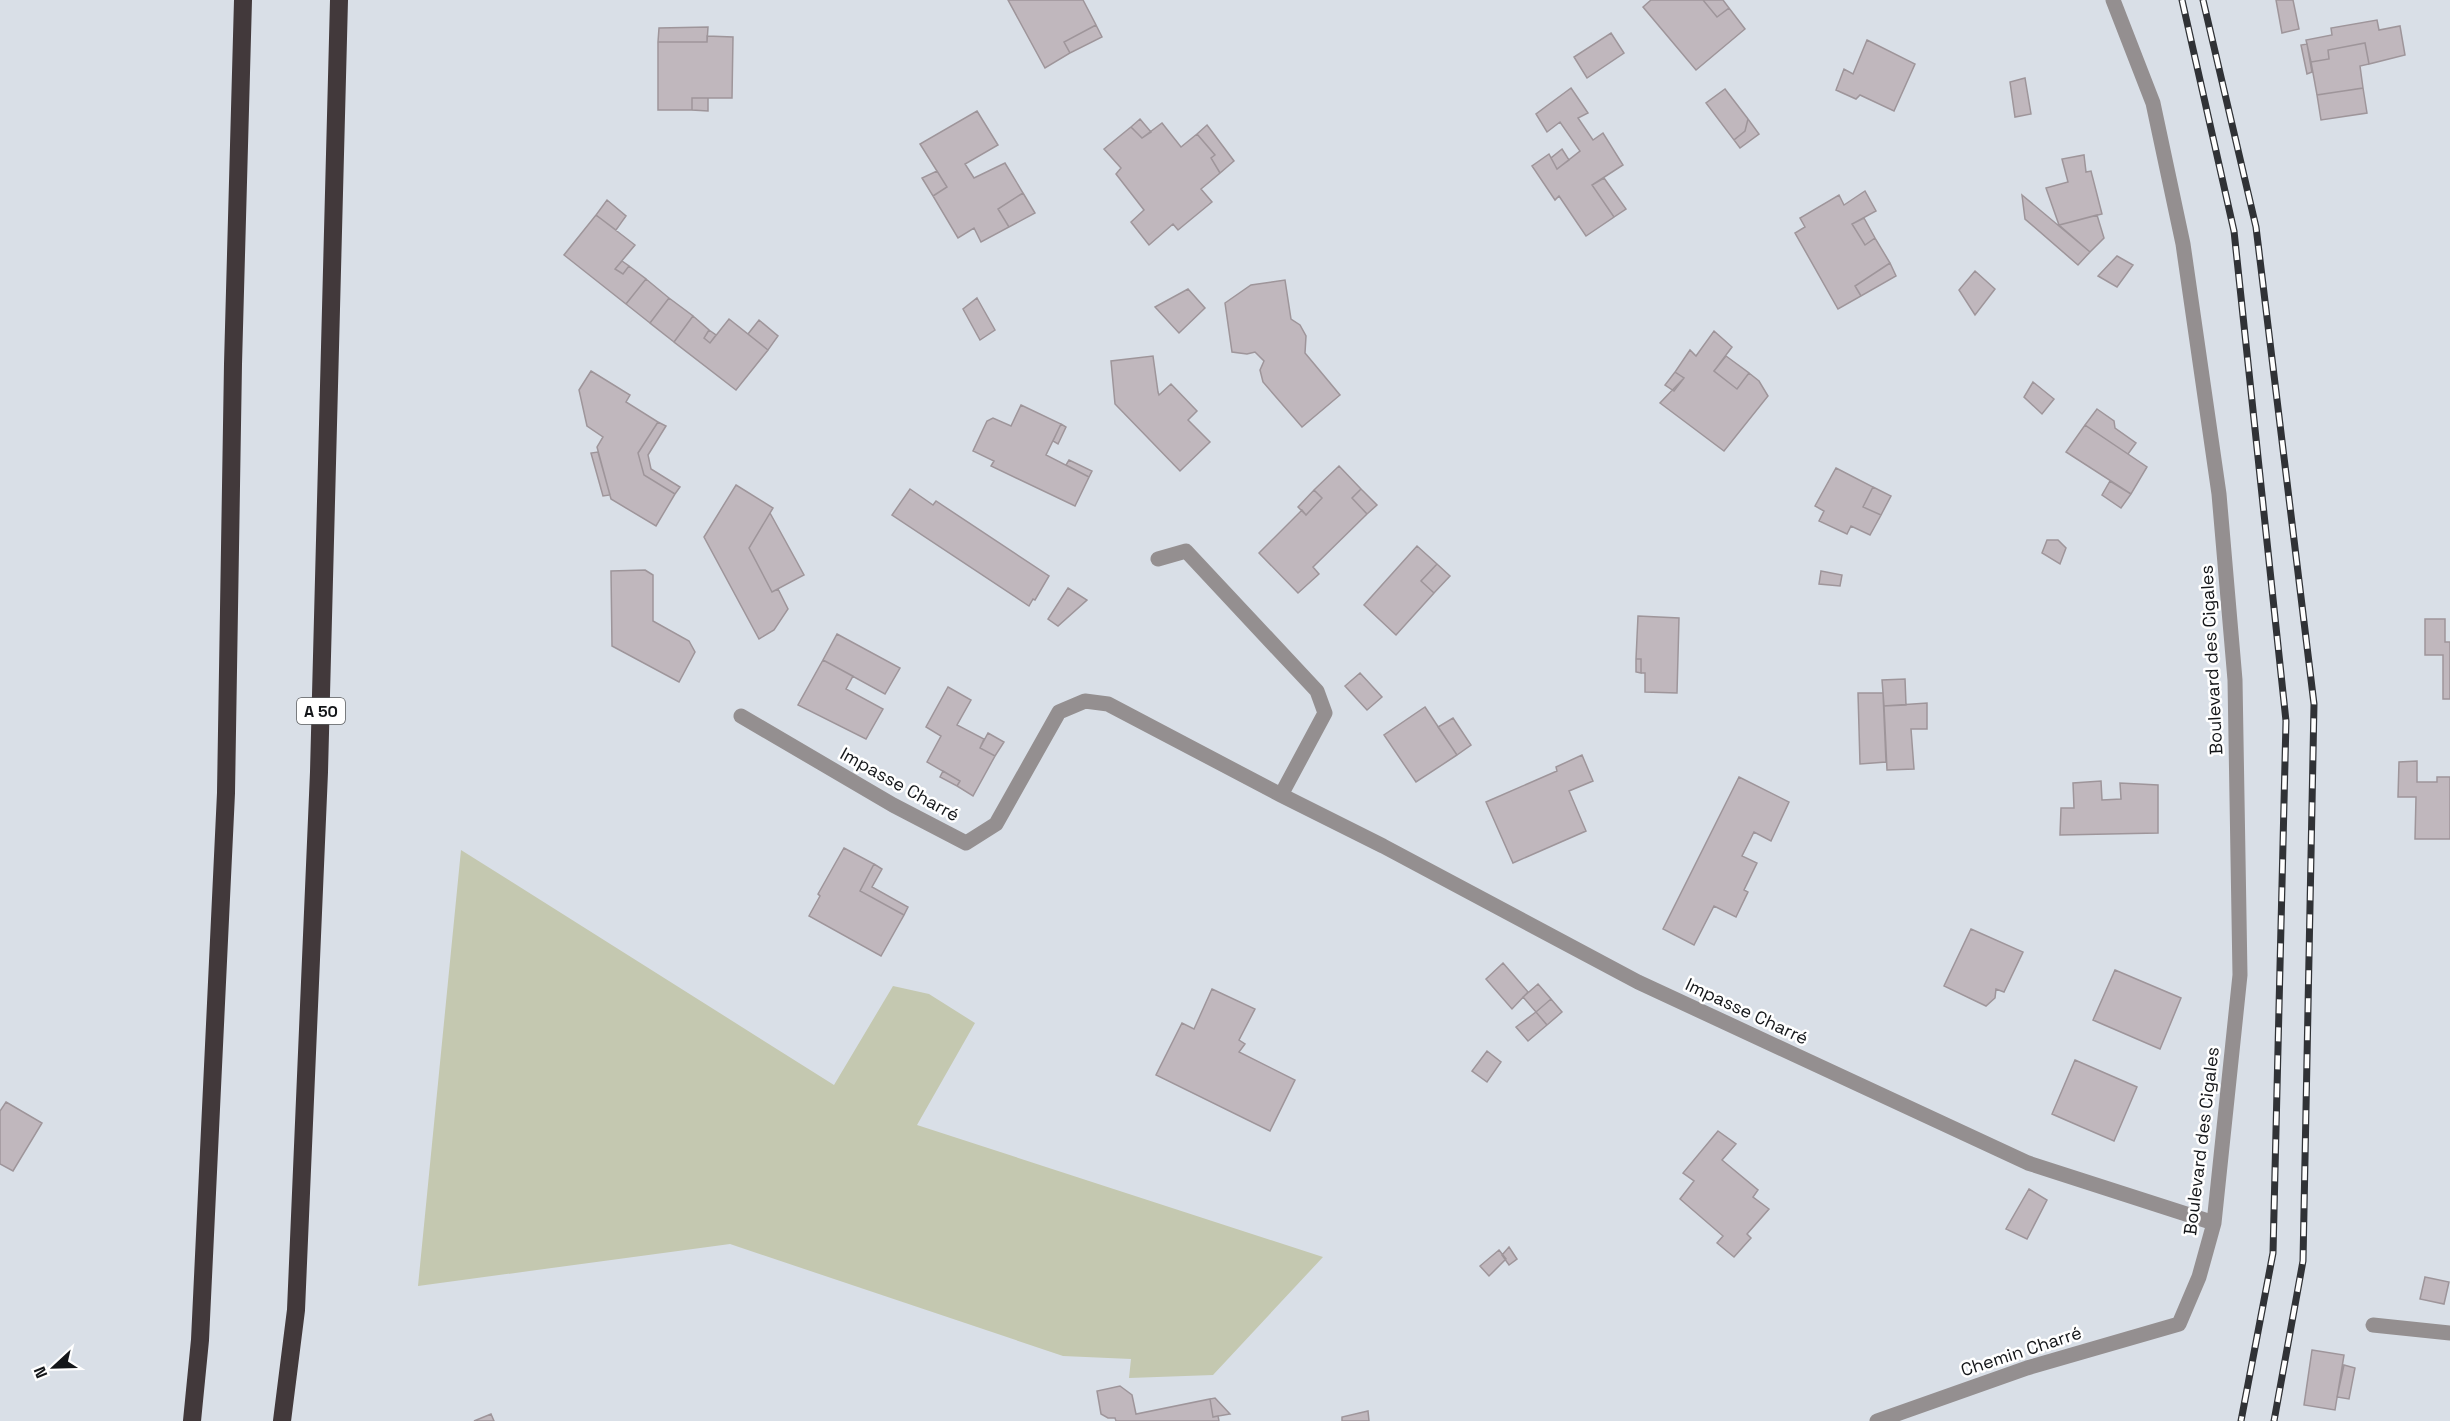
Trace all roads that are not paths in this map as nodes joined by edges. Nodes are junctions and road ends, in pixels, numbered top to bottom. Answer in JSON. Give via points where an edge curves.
{"nodes":[{"id":1,"x":243,"y":0,"type":"edge"},
{"id":2,"x":339,"y":0,"type":"edge"},
{"id":3,"x":2113,"y":0,"type":"edge"},
{"id":4,"x":1158,"y":559,"type":"dead end"},
{"id":5,"x":741,"y":716,"type":"dead end"},
{"id":6,"x":1281,"y":795,"type":"junction"},
{"id":7,"x":2214,"y":1223,"type":"junction"},
{"id":8,"x":2179,"y":1324,"type":"joint"},
{"id":9,"x":2373,"y":1325,"type":"dead end"},
{"id":10,"x":2450,"y":1333,"type":"edge"},
{"id":11,"x":192,"y":1421,"type":"edge"},
{"id":12,"x":282,"y":1421,"type":"edge"},
{"id":13,"x":1878,"y":1421,"type":"edge"}],
"edges":[{"from":1,"to":11,"type":"highway","via":[[226,793],[200,1340]]},
{"from":2,"to":12,"type":"highway","number":"A 50","via":[[319,772],[296,1310]]},
{"from":3,"to":7,"type":"street","name":"Boulevard des Cigales","via":[[2153,103],[2183,244],[2219,494],[2235,680],[2240,975]]},
{"from":4,"to":6,"type":"street","via":[[1186,551],[1317,691],[1325,713]]},
{"from":5,"to":6,"type":"street","name":"Impasse Charré","via":[[966,843],[996,824],[1059,712],[1085,701],[1108,704]]},
{"from":6,"to":7,"type":"street","name":"Impasse Charré","via":[[1638,982],[2028,1163]]},
{"from":7,"to":8,"type":"street","name":"Boulevard des Cigales","via":[[2199,1277]]},
{"from":8,"to":13,"type":"street","name":"Chemin Charré","via":[[2027,1368]]},
{"from":9,"to":10,"type":"street"}]}
